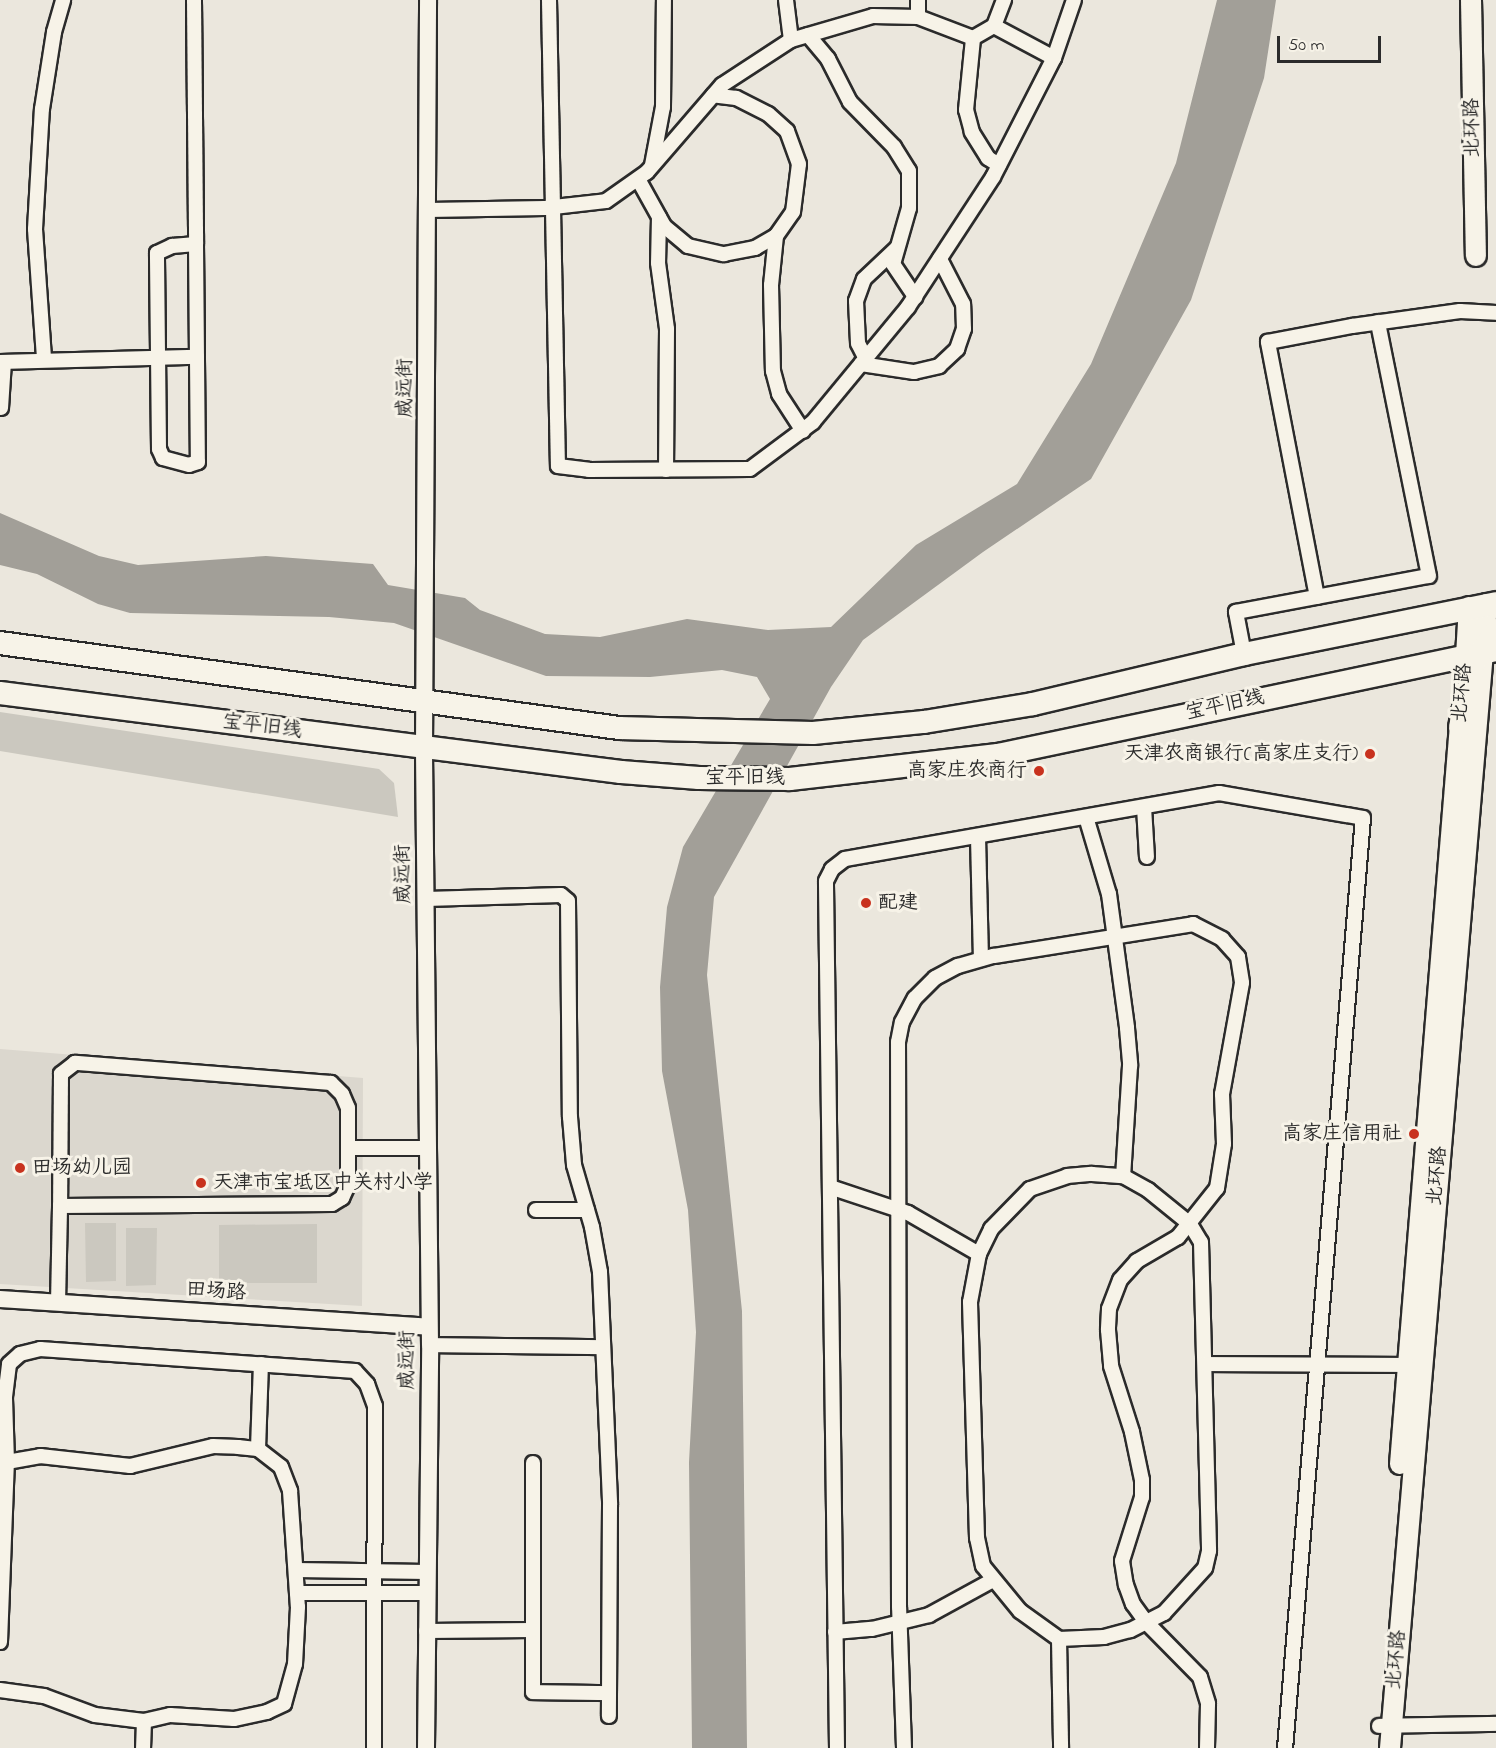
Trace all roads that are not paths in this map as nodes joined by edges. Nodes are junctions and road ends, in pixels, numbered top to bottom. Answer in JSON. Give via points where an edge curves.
{"nodes":[{"id":1,"x":63,"y":0,"type":"edge"},
{"id":2,"x":194,"y":0,"type":"edge"},
{"id":3,"x":428,"y":0,"type":"edge"},
{"id":4,"x":549,"y":0,"type":"edge"},
{"id":5,"x":664,"y":0,"type":"edge"},
{"id":6,"x":786,"y":0,"type":"edge"},
{"id":7,"x":918,"y":0,"type":"edge"},
{"id":8,"x":1004,"y":0,"type":"edge"},
{"id":9,"x":1074,"y":0,"type":"edge"},
{"id":10,"x":1471,"y":0,"type":"edge"},
{"id":11,"x":918,"y":17,"type":"junction"},
{"id":12,"x":994,"y":26,"type":"junction"},
{"id":13,"x":808,"y":35,"type":"junction"},
{"id":14,"x":973,"y":38,"type":"junction"},
{"id":15,"x":791,"y":40,"type":"junction"},
{"id":16,"x":1054,"y":58,"type":"junction"},
{"id":17,"x":713,"y":95,"type":"junction"},
{"id":18,"x":999,"y":165,"type":"junction"},
{"id":19,"x":651,"y":166,"type":"junction"},
{"id":20,"x":638,"y":179,"type":"junction"},
{"id":21,"x":553,"y":208,"type":"junction"},
{"id":22,"x":428,"y":210,"type":"junction"},
{"id":23,"x":659,"y":218,"type":"junction"},
{"id":24,"x":776,"y":236,"type":"junction"},
{"id":25,"x":196,"y":244,"type":"junction"},
{"id":26,"x":897,"y":248,"type":"junction"},
{"id":27,"x":1476,"y":256,"type":"dead end"},
{"id":28,"x":940,"y":259,"type":"junction"},
{"id":29,"x":915,"y":297,"type":"junction"},
{"id":30,"x":1496,"y":313,"type":"edge"},
{"id":31,"x":1378,"y":322,"type":"junction"},
{"id":32,"x":197,"y":357,"type":"junction"},
{"id":33,"x":44,"y":358,"type":"junction"},
{"id":34,"x":158,"y":358,"type":"junction"},
{"id":35,"x":2,"y":362,"type":"edge"},
{"id":36,"x":863,"y":362,"type":"junction"},
{"id":37,"x":1,"y":408,"type":"edge"},
{"id":38,"x":803,"y":431,"type":"junction"},
{"id":39,"x":666,"y":470,"type":"junction"},
{"id":40,"x":1317,"y":597,"type":"junction"},
{"id":41,"x":1484,"y":605,"type":"edge"},
{"id":42,"x":0,"y":643,"type":"edge"},
{"id":43,"x":1484,"y":647,"type":"edge"},
{"id":44,"x":1244,"y":654,"type":"junction"},
{"id":45,"x":1496,"y":675,"type":"edge"},
{"id":46,"x":0,"y":693,"type":"edge"},
{"id":47,"x":425,"y":701,"type":"junction"},
{"id":48,"x":1468,"y":732,"type":"junction"},
{"id":49,"x":424,"y":748,"type":"junction"},
{"id":50,"x":1144,"y":807,"type":"junction"},
{"id":51,"x":1086,"y":817,"type":"junction"},
{"id":52,"x":978,"y":837,"type":"junction"},
{"id":53,"x":1147,"y":857,"type":"dead end"},
{"id":54,"x":426,"y":899,"type":"junction"},
{"id":55,"x":1116,"y":936,"type":"junction"},
{"id":56,"x":981,"y":959,"type":"junction"},
{"id":57,"x":348,"y":1148,"type":"junction"},
{"id":58,"x":428,"y":1148,"type":"junction"},
{"id":59,"x":1123,"y":1176,"type":"junction"},
{"id":60,"x":830,"y":1187,"type":"junction"},
{"id":61,"x":60,"y":1206,"type":"junction"},
{"id":62,"x":536,"y":1210,"type":"dead end"},
{"id":63,"x":587,"y":1210,"type":"junction"},
{"id":64,"x":898,"y":1210,"type":"junction"},
{"id":65,"x":1190,"y":1224,"type":"junction"},
{"id":66,"x":979,"y":1254,"type":"junction"},
{"id":67,"x":0,"y":1299,"type":"edge"},
{"id":68,"x":58,"y":1303,"type":"junction"},
{"id":69,"x":429,"y":1326,"type":"junction"},
{"id":70,"x":430,"y":1345,"type":"junction"},
{"id":71,"x":601,"y":1347,"type":"junction"},
{"id":72,"x":261,"y":1364,"type":"junction"},
{"id":73,"x":1204,"y":1364,"type":"junction"},
{"id":74,"x":1317,"y":1364,"type":"junction"},
{"id":75,"x":1408,"y":1365,"type":"junction"},
{"id":76,"x":258,"y":1449,"type":"junction"},
{"id":77,"x":7,"y":1462,"type":"junction"},
{"id":78,"x":533,"y":1463,"type":"dead end"},
{"id":79,"x":296,"y":1570,"type":"junction"},
{"id":80,"x":375,"y":1570,"type":"junction"},
{"id":81,"x":427,"y":1572,"type":"junction"},
{"id":82,"x":993,"y":1580,"type":"junction"},
{"id":83,"x":375,"y":1591,"type":"junction"},
{"id":84,"x":297,"y":1593,"type":"junction"},
{"id":85,"x":426,"y":1593,"type":"junction"},
{"id":86,"x":900,"y":1622,"type":"junction"},
{"id":87,"x":1146,"y":1622,"type":"junction"},
{"id":88,"x":532,"y":1630,"type":"junction"},
{"id":89,"x":426,"y":1631,"type":"junction"},
{"id":90,"x":835,"y":1632,"type":"junction"},
{"id":91,"x":1059,"y":1639,"type":"junction"},
{"id":92,"x":0,"y":1642,"type":"edge"},
{"id":93,"x":0,"y":1690,"type":"edge"},
{"id":94,"x":609,"y":1693,"type":"junction"},
{"id":95,"x":609,"y":1716,"type":"dead end"},
{"id":96,"x":144,"y":1721,"type":"junction"},
{"id":97,"x":1496,"y":1724,"type":"edge"},
{"id":98,"x":1386,"y":1725,"type":"junction"},
{"id":99,"x":908,"y":1747,"type":"edge"},
{"id":100,"x":143,"y":1748,"type":"edge"},
{"id":101,"x":374,"y":1748,"type":"edge"},
{"id":102,"x":426,"y":1748,"type":"edge"},
{"id":103,"x":837,"y":1748,"type":"edge"},
{"id":104,"x":1061,"y":1748,"type":"edge"},
{"id":105,"x":1207,"y":1748,"type":"edge"},
{"id":106,"x":1285,"y":1748,"type":"edge"},
{"id":107,"x":1377,"y":1748,"type":"edge"},
{"id":108,"x":1390,"y":1748,"type":"edge"}],
"edges":[{"from":1,"to":33,"type":"street","via":[[42,109],[35,229]]},
{"from":2,"to":25,"type":"street"},
{"from":3,"to":22,"type":"street","name":"威远街"},
{"from":4,"to":21,"type":"street"},
{"from":5,"to":19,"type":"street","via":[[663,107]]},
{"from":6,"to":15,"type":"street"},
{"from":7,"to":11,"type":"street"},
{"from":8,"to":12,"type":"street"},
{"from":9,"to":16,"type":"street"},
{"from":10,"to":27,"type":"main road","name":"北环路"},
{"from":11,"to":13,"type":"street","via":[[873,16]]},
{"from":11,"to":14,"type":"street"},
{"from":12,"to":14,"type":"street"},
{"from":12,"to":16,"type":"street"},
{"from":13,"to":15,"type":"street"},
{"from":13,"to":26,"type":"street","via":[[828,59],[850,102],[894,147],[909,171],[909,208]]},
{"from":14,"to":18,"type":"street","via":[[966,110],[972,132],[988,158]]},
{"from":15,"to":17,"type":"street"},
{"from":16,"to":18,"type":"street"},
{"from":17,"to":19,"type":"street"},
{"from":17,"to":24,"type":"street","via":[[736,98],[768,114],[787,131],[799,164],[793,212]]},
{"from":18,"to":28,"type":"street"},
{"from":19,"to":20,"type":"street"},
{"from":20,"to":21,"type":"street","via":[[606,201]]},
{"from":20,"to":23,"type":"street"},
{"from":21,"to":22,"type":"street"},
{"from":21,"to":39,"type":"street","via":[[558,466]]},
{"from":22,"to":47,"type":"street","name":"威远街"},
{"from":23,"to":24,"type":"street","via":[[687,246],[724,254],[755,248]]},
{"from":23,"to":39,"type":"street","via":[[658,263],[667,329]]},
{"from":24,"to":38,"type":"street","via":[[771,285],[773,371],[779,394]]},
{"from":25,"to":32,"type":"street"},
{"from":25,"to":34,"type":"street","via":[[172,246],[157,253]]},
{"from":26,"to":29,"type":"street","via":[[893,264]]},
{"from":26,"to":36,"type":"street","via":[[864,279],[856,301]]},
{"from":28,"to":29,"type":"street"},
{"from":28,"to":36,"type":"street","via":[[963,304],[964,329],[957,349],[939,366],[914,372]]},
{"from":29,"to":36,"type":"street"},
{"from":30,"to":31,"type":"street","via":[[1461,311]]},
{"from":31,"to":40,"type":"street","via":[[1268,342]]},
{"from":31,"to":40,"type":"street","via":[[1429,576]]},
{"from":32,"to":34,"type":"street"},
{"from":32,"to":34,"type":"street","via":[[198,462],[189,465],[163,458],[159,449]]},
{"from":33,"to":34,"type":"street"},
{"from":33,"to":35,"type":"street"},
{"from":35,"to":37,"type":"street"},
{"from":36,"to":38,"type":"street"},
{"from":38,"to":39,"type":"street","via":[[750,469]]},
{"from":40,"to":44,"type":"street","via":[[1236,612]]},
{"from":41,"to":43,"type":"main road","name":"北环路"},
{"from":41,"to":44,"type":"main road"},
{"from":42,"to":47,"type":"main road"},
{"from":43,"to":48,"type":"main road"},
{"from":43,"to":49,"type":"main road","name":"宝平旧线","via":[[998,755],[790,779],[699,778]]},
{"from":44,"to":47,"type":"main road","via":[[980,714],[813,733],[619,728]]},
{"from":45,"to":48,"type":"main road"},
{"from":46,"to":49,"type":"main road","name":"宝平旧线"},
{"from":47,"to":49,"type":"street","name":"威远街"},
{"from":48,"to":75,"type":"main road","name":"北环路"},
{"from":48,"to":98,"type":"main road","name":"北环路"},
{"from":49,"to":54,"type":"street","name":"威远街"},
{"from":50,"to":51,"type":"street"},
{"from":50,"to":53,"type":"street"},
{"from":50,"to":74,"type":"street","via":[[1219,793],[1363,818]]},
{"from":51,"to":52,"type":"street"},
{"from":51,"to":55,"type":"street","via":[[1109,894]]},
{"from":52,"to":56,"type":"street"},
{"from":52,"to":60,"type":"street","via":[[845,859],[832,869],[826,881]]},
{"from":54,"to":58,"type":"street","name":"威远街"},
{"from":54,"to":63,"type":"street","via":[[561,894],[568,901],[570,1117],[574,1165]]},
{"from":55,"to":56,"type":"street"},
{"from":55,"to":59,"type":"street","via":[[1130,1066]]},
{"from":55,"to":65,"type":"street","via":[[1193,924],[1222,939],[1238,957],[1242,983],[1222,1094],[1224,1144],[1217,1188]]},
{"from":56,"to":64,"type":"street","via":[[935,978],[915,998],[903,1022],[898,1041]]},
{"from":57,"to":58,"type":"street"},
{"from":57,"to":61,"type":"street","via":[[348,1185],[342,1198],[332,1203]]},
{"from":57,"to":61,"type":"street","via":[[348,1108],[331,1083],[75,1063],[61,1074]]},
{"from":58,"to":69,"type":"street","name":"威远街"},
{"from":59,"to":65,"type":"street","via":[[1148,1190]]},
{"from":59,"to":66,"type":"street","via":[[1067,1176],[1030,1189],[991,1229]]},
{"from":60,"to":64,"type":"street"},
{"from":60,"to":90,"type":"street"},
{"from":61,"to":68,"type":"street"},
{"from":62,"to":63,"type":"street"},
{"from":63,"to":71,"type":"street","via":[[600,1272]]},
{"from":64,"to":66,"type":"street"},
{"from":64,"to":86,"type":"street"},
{"from":65,"to":73,"type":"street","via":[[1202,1242]]},
{"from":65,"to":87,"type":"street","via":[[1178,1237],[1137,1261],[1120,1280],[1109,1309],[1111,1366],[1142,1480],[1142,1497],[1122,1561],[1133,1604]]},
{"from":66,"to":82,"type":"street","via":[[970,1302],[977,1538],[983,1566]]},
{"from":67,"to":68,"type":"street","name":"田场路"},
{"from":68,"to":69,"type":"street","name":"田场路"},
{"from":69,"to":70,"type":"street","name":"威远街"},
{"from":70,"to":71,"type":"street"},
{"from":70,"to":81,"type":"street","name":"威远街"},
{"from":71,"to":94,"type":"street","via":[[610,1505]]},
{"from":72,"to":76,"type":"street"},
{"from":72,"to":77,"type":"street","via":[[40,1349],[20,1354],[9,1364],[6,1386]]},
{"from":72,"to":80,"type":"street","via":[[355,1371],[368,1384],[375,1406]]},
{"from":73,"to":74,"type":"street"},
{"from":73,"to":87,"type":"street","via":[[1207,1559],[1187,1590],[1164,1613]]},
{"from":74,"to":75,"type":"street"},
{"from":74,"to":106,"type":"street"},
{"from":75,"to":98,"type":"main road","name":"北环路"},
{"from":76,"to":77,"type":"street","via":[[213,1446],[130,1466],[40,1456]]},
{"from":76,"to":79,"type":"street","via":[[281,1467],[290,1491]]},
{"from":77,"to":92,"type":"street"},
{"from":78,"to":88,"type":"street"},
{"from":79,"to":80,"type":"street"},
{"from":79,"to":84,"type":"street"},
{"from":80,"to":81,"type":"street"},
{"from":80,"to":83,"type":"street"},
{"from":81,"to":85,"type":"street","name":"威远街"},
{"from":82,"to":86,"type":"street","via":[[928,1615]]},
{"from":82,"to":91,"type":"street","via":[[1020,1611]]},
{"from":83,"to":84,"type":"street"},
{"from":83,"to":85,"type":"street"},
{"from":83,"to":101,"type":"street"},
{"from":84,"to":96,"type":"street","via":[[295,1664],[284,1704],[234,1719],[170,1715]]},
{"from":85,"to":89,"type":"street","name":"威远街"},
{"from":86,"to":90,"type":"street"},
{"from":86,"to":99,"type":"street"},
{"from":87,"to":91,"type":"street","via":[[1104,1637]]},
{"from":87,"to":105,"type":"street","via":[[1200,1677],[1208,1704]]},
{"from":88,"to":89,"type":"street"},
{"from":88,"to":94,"type":"street","via":[[533,1692]]},
{"from":89,"to":102,"type":"street","name":"威远街"},
{"from":90,"to":103,"type":"street"},
{"from":91,"to":104,"type":"street"},
{"from":93,"to":96,"type":"street","via":[[44,1696],[95,1715]]},
{"from":94,"to":95,"type":"street"},
{"from":96,"to":100,"type":"street"},
{"from":97,"to":98,"type":"street"},
{"from":98,"to":107,"type":"main road","name":"北环路"},
{"from":98,"to":108,"type":"main road","name":"北环路"}]}
